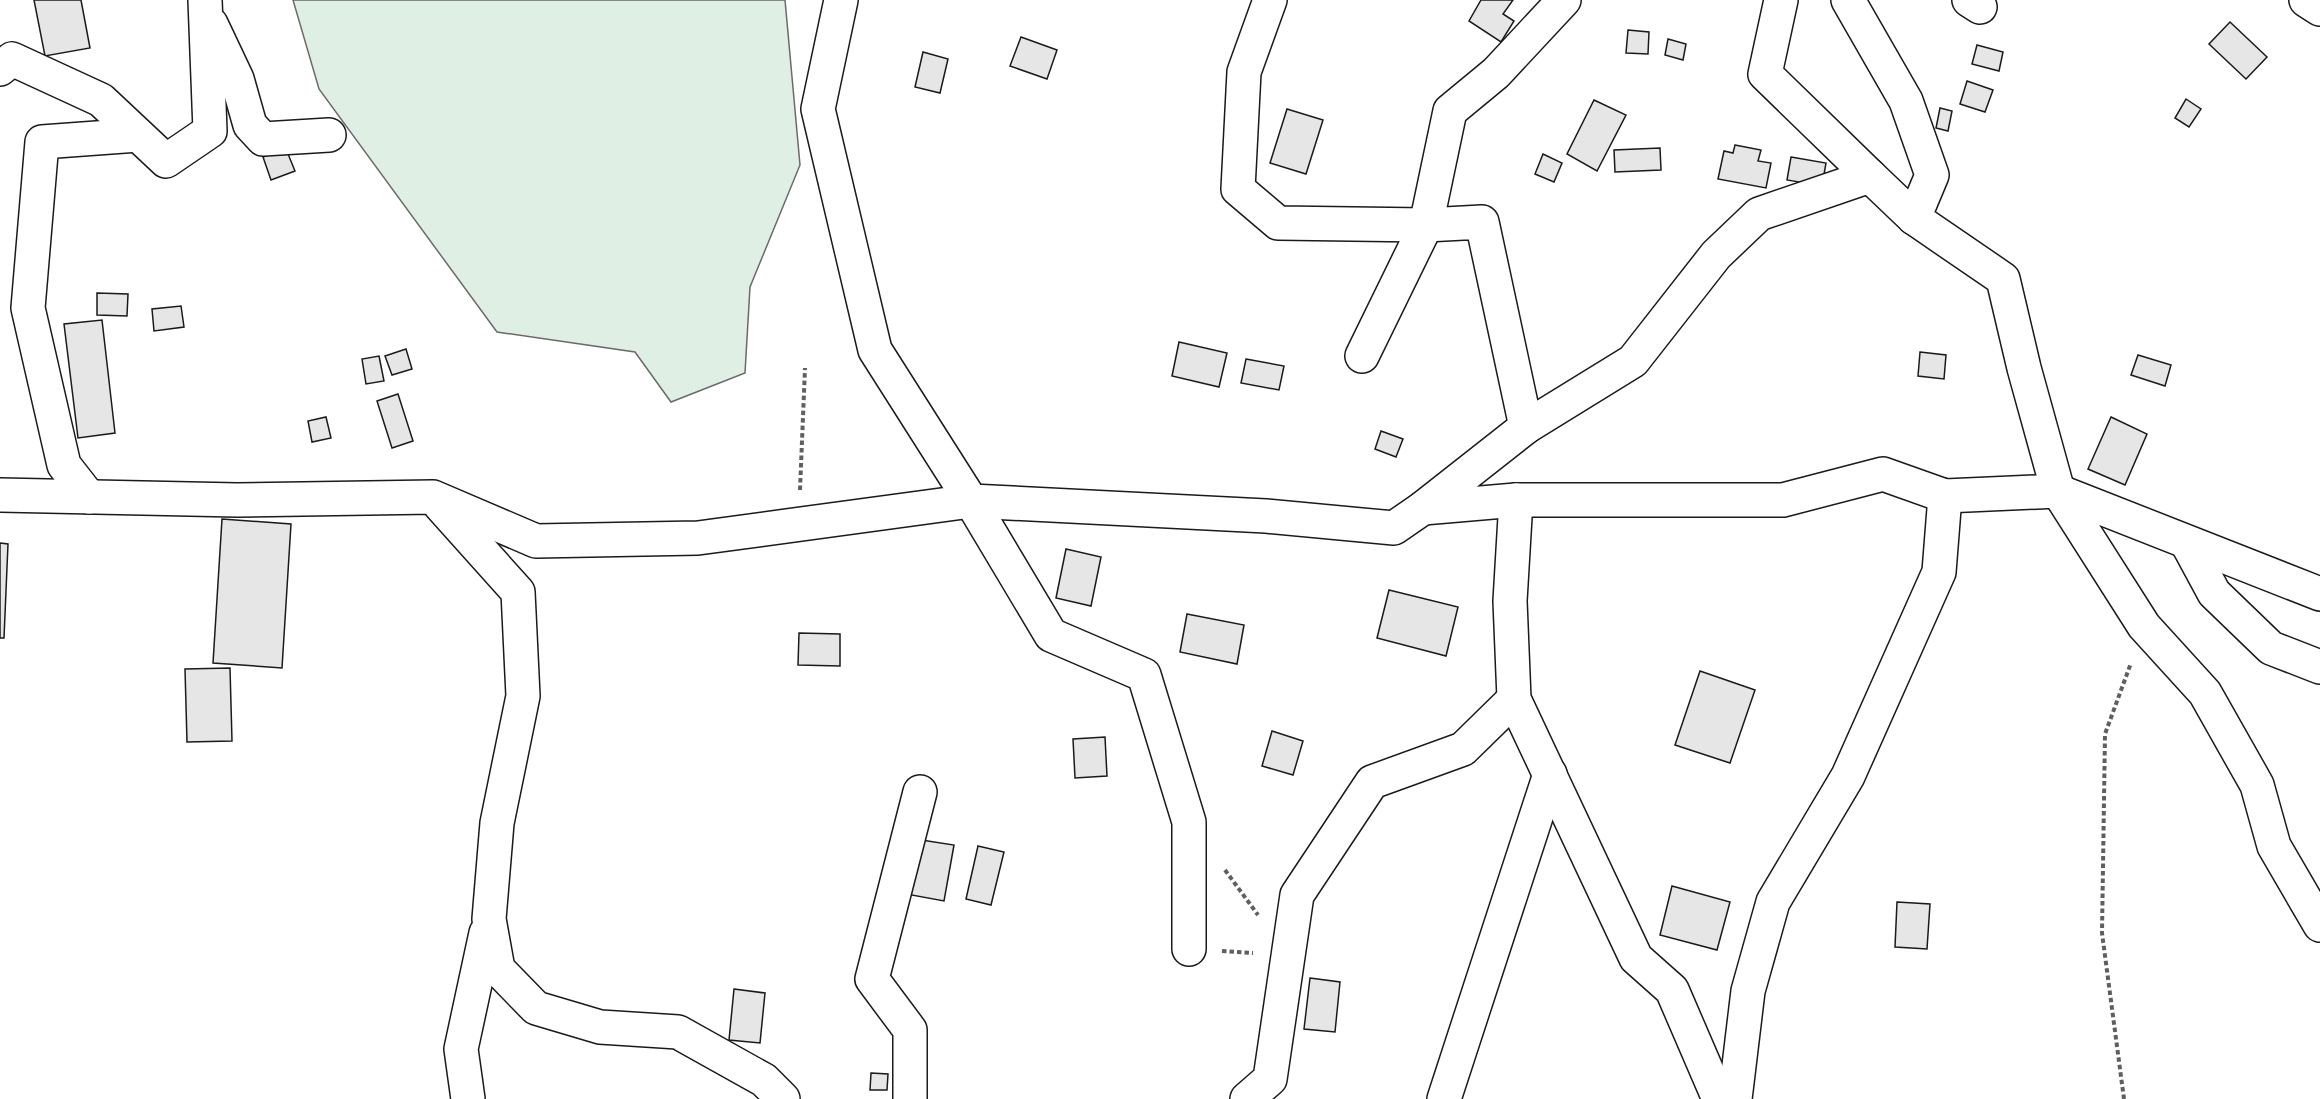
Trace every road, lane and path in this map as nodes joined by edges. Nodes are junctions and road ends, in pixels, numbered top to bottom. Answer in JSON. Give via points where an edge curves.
{"nodes":[{"id":1,"x":841,"y":0,"type":"edge"},
{"id":2,"x":1270,"y":0,"type":"edge"},
{"id":3,"x":1564,"y":0,"type":"edge"},
{"id":4,"x":1781,"y":0,"type":"edge"},
{"id":5,"x":1848,"y":0,"type":"edge"},
{"id":6,"x":2306,"y":0,"type":"edge"},
{"id":7,"x":205,"y":6,"type":"edge"},
{"id":8,"x":2320,"y":9,"type":"edge"},
{"id":9,"x":0,"y":69,"type":"edge"},
{"id":10,"x":138,"y":135,"type":"junction"},
{"id":11,"x":329,"y":135,"type":"dead end"},
{"id":12,"x":1870,"y":176,"type":"junction"},
{"id":13,"x":1914,"y":218,"type":"junction"},
{"id":14,"x":1426,"y":225,"type":"junction"},
{"id":15,"x":1362,"y":356,"type":"dead end"},
{"id":16,"x":805,"y":368,"type":"dead end"},
{"id":17,"x":1526,"y":427,"type":"junction"},
{"id":18,"x":2058,"y":492,"type":"junction"},
{"id":19,"x":0,"y":495,"type":"edge"},
{"id":20,"x":1945,"y":496,"type":"junction"},
{"id":21,"x":88,"y":497,"type":"junction"},
{"id":22,"x":433,"y":497,"type":"junction"},
{"id":23,"x":1516,"y":500,"type":"junction"},
{"id":24,"x":971,"y":501,"type":"junction"},
{"id":25,"x":1423,"y":508,"type":"junction"},
{"id":26,"x":798,"y":524,"type":"junction"},
{"id":27,"x":2187,"y":543,"type":"junction"},
{"id":28,"x":2320,"y":594,"type":"edge"},
{"id":29,"x":2144,"y":626,"type":"junction"},
{"id":30,"x":2320,"y":667,"type":"edge"},
{"id":31,"x":1514,"y":699,"type":"junction"},
{"id":32,"x":1550,"y":774,"type":"junction"},
{"id":33,"x":920,"y":792,"type":"dead end"},
{"id":34,"x":1224,"y":870,"type":"dead end"},
{"id":35,"x":489,"y":919,"type":"junction"},
{"id":36,"x":2320,"y":925,"type":"edge"},
{"id":37,"x":1189,"y":949,"type":"joint"},
{"id":38,"x":1288,"y":956,"type":"junction"},
{"id":39,"x":468,"y":1099,"type":"edge"},
{"id":40,"x":783,"y":1099,"type":"edge"},
{"id":41,"x":910,"y":1099,"type":"edge"},
{"id":42,"x":1247,"y":1099,"type":"edge"},
{"id":43,"x":1444,"y":1099,"type":"edge"},
{"id":44,"x":1719,"y":1099,"type":"edge"},
{"id":45,"x":1735,"y":1099,"type":"edge"},
{"id":46,"x":2124,"y":1099,"type":"edge"}],
"edges":[{"from":1,"to":24,"type":"street","via":[[818,109],[875,350]]},
{"from":2,"to":14,"type":"street","via":[[1244,72],[1238,189],[1278,223]]},
{"from":3,"to":14,"type":"street","via":[[1496,73],[1450,111]]},
{"from":4,"to":12,"type":"street","via":[[1765,74]]},
{"from":5,"to":13,"type":"street","via":[[1906,101],[1932,175]]},
{"from":6,"to":8,"type":"street"},
{"from":7,"to":10,"type":"street","via":[[210,131],[166,161]]},
{"from":7,"to":11,"type":"street","via":[[237,79],[250,125],[263,139]]},
{"from":9,"to":10,"type":"street","via":[[12,59],[101,100]]},
{"from":10,"to":21,"type":"street","via":[[42,142],[28,308],[64,465]]},
{"from":12,"to":13,"type":"street"},
{"from":12,"to":17,"type":"street","via":[[1759,214],[1716,255],[1633,361]]},
{"from":13,"to":18,"type":"street","via":[[2003,279]]},
{"from":14,"to":15,"type":"street"},
{"from":14,"to":17,"type":"street","via":[[1482,222]]},
{"from":16,"to":26,"type":"path"},
{"from":17,"to":25,"type":"street"},
{"from":18,"to":20,"type":"street"},
{"from":18,"to":27,"type":"street"},
{"from":18,"to":29,"type":"street"},
{"from":19,"to":21,"type":"street"},
{"from":20,"to":23,"type":"street","via":[[1883,474],[1783,500]]},
{"from":20,"to":45,"type":"street","via":[[1939,572],[1848,776],[1773,902],[1748,991]]},
{"from":21,"to":22,"type":"street"},
{"from":22,"to":26,"type":"street","via":[[536,542],[698,538]]},
{"from":22,"to":35,"type":"street","via":[[518,592],[523,696],[497,823]]},
{"from":23,"to":25,"type":"street"},
{"from":23,"to":31,"type":"street","via":[[1510,601]]},
{"from":24,"to":25,"type":"street","via":[[1266,516],[1394,528]]},
{"from":24,"to":26,"type":"street"},
{"from":24,"to":37,"type":"street","via":[[1051,635],[1144,675],[1189,822]]},
{"from":27,"to":28,"type":"street"},
{"from":27,"to":30,"type":"street","via":[[2214,593],[2271,648]]},
{"from":29,"to":36,"type":"street","via":[[2205,693],[2257,785],[2274,846]]},
{"from":29,"to":46,"type":"path","via":[[2105,734],[2102,933]]},
{"from":31,"to":32,"type":"street"},
{"from":31,"to":38,"type":"street","via":[[1463,749],[1372,782],[1297,895]]},
{"from":32,"to":43,"type":"street"},
{"from":32,"to":44,"type":"street","via":[[1636,958],[1672,990]]},
{"from":33,"to":41,"type":"street","via":[[872,978],[910,1029]]},
{"from":34,"to":38,"type":"path"},
{"from":35,"to":39,"type":"street","via":[[461,1049]]},
{"from":35,"to":40,"type":"street","via":[[498,969],[536,1008],[600,1027],[678,1032],[764,1080]]},
{"from":37,"to":38,"type":"path"},
{"from":38,"to":42,"type":"street","via":[[1270,1079]]}]}
